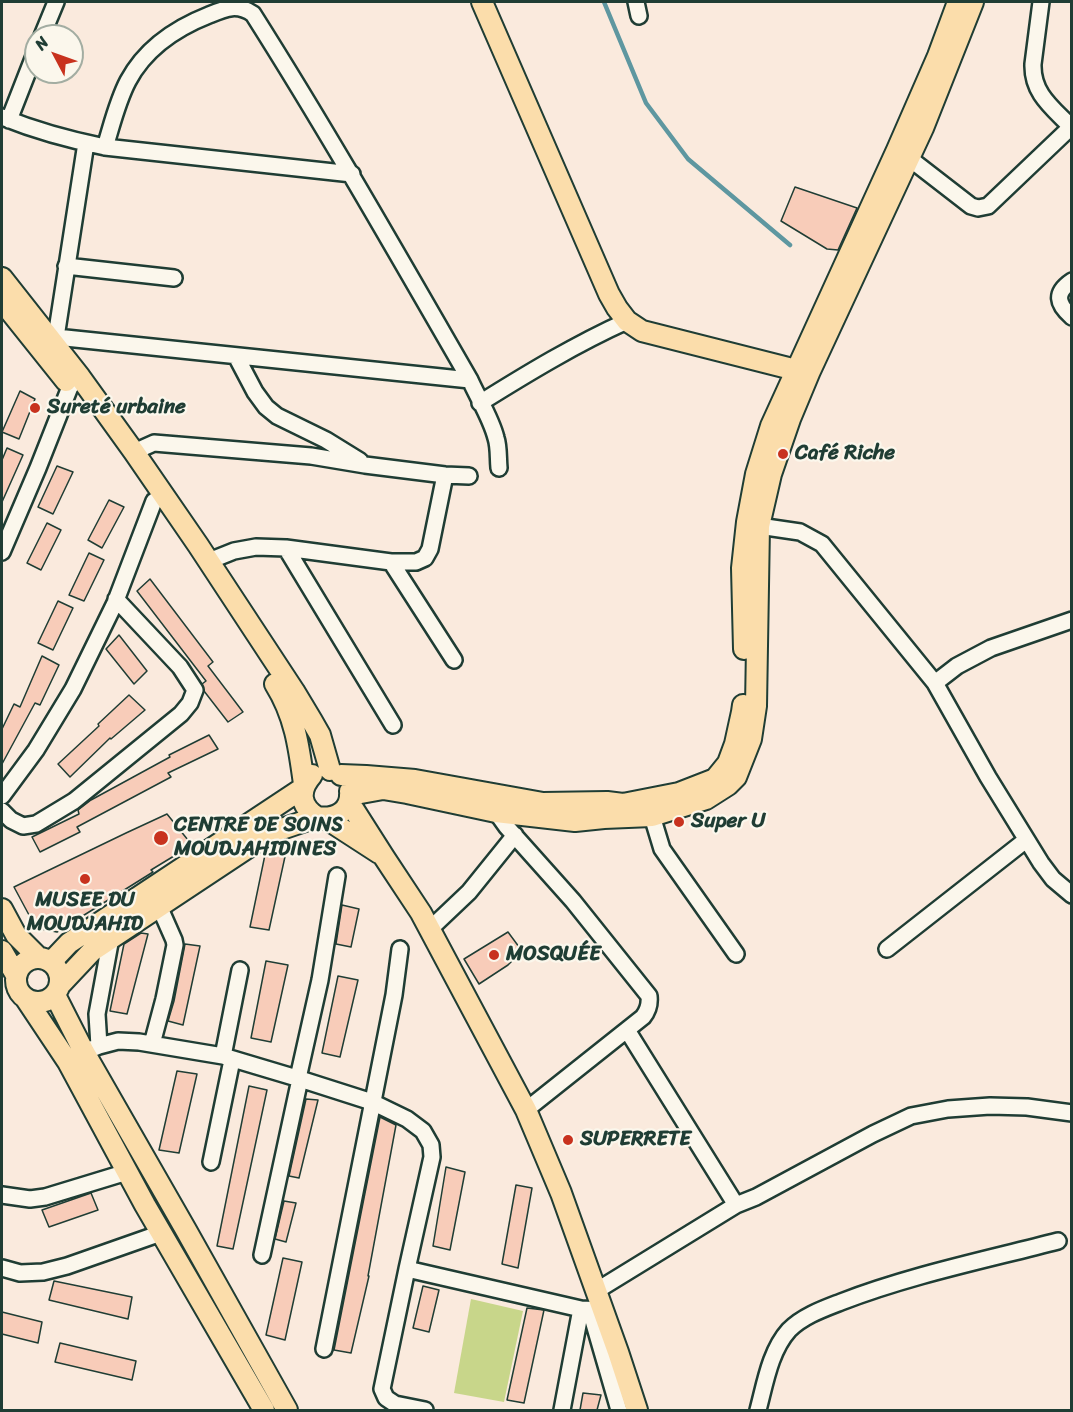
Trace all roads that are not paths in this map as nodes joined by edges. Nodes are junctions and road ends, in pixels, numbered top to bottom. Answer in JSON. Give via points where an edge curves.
{"nodes":[{"id":1,"x":56,"y":2,"type":"edge"},
{"id":2,"x":482,"y":2,"type":"edge"},
{"id":3,"x":958,"y":2,"type":"edge"},
{"id":4,"x":973,"y":2,"type":"edge"},
{"id":5,"x":1041,"y":2,"type":"edge"},
{"id":6,"x":47,"y":24,"type":"edge"},
{"id":7,"x":24,"y":77,"type":"edge"},
{"id":8,"x":5,"y":118,"type":"edge"},
{"id":9,"x":1071,"y":127,"type":"edge"},
{"id":10,"x":86,"y":143,"type":"junction"},
{"id":11,"x":105,"y":147,"type":"junction"},
{"id":12,"x":909,"y":158,"type":"junction"},
{"id":13,"x":352,"y":174,"type":"junction"},
{"id":14,"x":66,"y":266,"type":"junction"},
{"id":15,"x":2,"y":278,"type":"edge"},
{"id":16,"x":174,"y":279,"type":"dead end"},
{"id":17,"x":1071,"y":281,"type":"edge"},
{"id":18,"x":2,"y":301,"type":"edge"},
{"id":19,"x":1071,"y":317,"type":"edge"},
{"id":20,"x":627,"y":321,"type":"junction"},
{"id":21,"x":54,"y":339,"type":"junction"},
{"id":22,"x":818,"y":339,"type":"junction"},
{"id":23,"x":237,"y":356,"type":"junction"},
{"id":24,"x":803,"y":370,"type":"junction"},
{"id":25,"x":470,"y":380,"type":"junction"},
{"id":26,"x":75,"y":382,"type":"junction"},
{"id":27,"x":480,"y":403,"type":"junction"},
{"id":28,"x":134,"y":452,"type":"junction"},
{"id":29,"x":365,"y":465,"type":"junction"},
{"id":30,"x":499,"y":468,"type":"dead end"},
{"id":31,"x":445,"y":475,"type":"junction"},
{"id":32,"x":469,"y":476,"type":"dead end"},
{"id":33,"x":154,"y":501,"type":"junction"},
{"id":34,"x":759,"y":526,"type":"junction"},
{"id":35,"x":286,"y":548,"type":"junction"},
{"id":36,"x":2,"y":552,"type":"edge"},
{"id":37,"x":209,"y":561,"type":"junction"},
{"id":38,"x":391,"y":561,"type":"junction"},
{"id":39,"x":116,"y":599,"type":"junction"},
{"id":40,"x":1071,"y":620,"type":"edge"},
{"id":41,"x":454,"y":660,"type":"dead end"},
{"id":42,"x":935,"y":682,"type":"junction"},
{"id":43,"x":393,"y":725,"type":"dead end"},
{"id":44,"x":336,"y":773,"type":"junction"},
{"id":45,"x":304,"y":786,"type":"junction"},
{"id":46,"x":2,"y":796,"type":"edge"},
{"id":47,"x":350,"y":798,"type":"junction"},
{"id":48,"x":2,"y":811,"type":"edge"},
{"id":49,"x":496,"y":812,"type":"junction"},
{"id":50,"x":652,"y":816,"type":"junction"},
{"id":51,"x":321,"y":817,"type":"junction"},
{"id":52,"x":515,"y":835,"type":"junction"},
{"id":53,"x":1026,"y":840,"type":"junction"},
{"id":54,"x":384,"y":857,"type":"junction"},
{"id":55,"x":337,"y":876,"type":"dead end"},
{"id":56,"x":1071,"y":895,"type":"edge"},
{"id":57,"x":159,"y":906,"type":"junction"},
{"id":58,"x":2,"y":909,"type":"edge"},
{"id":59,"x":430,"y":929,"type":"junction"},
{"id":60,"x":111,"y":938,"type":"junction"},
{"id":61,"x":400,"y":949,"type":"dead end"},
{"id":62,"x":887,"y":949,"type":"dead end"},
{"id":63,"x":2,"y":951,"type":"edge"},
{"id":64,"x":736,"y":954,"type":"dead end"},
{"id":65,"x":45,"y":959,"type":"junction"},
{"id":66,"x":240,"y":970,"type":"dead end"},
{"id":67,"x":16,"y":975,"type":"junction"},
{"id":68,"x":57,"y":990,"type":"junction"},
{"id":69,"x":26,"y":999,"type":"junction"},
{"id":70,"x":627,"y":1030,"type":"junction"},
{"id":71,"x":152,"y":1044,"type":"junction"},
{"id":72,"x":84,"y":1053,"type":"junction"},
{"id":73,"x":228,"y":1058,"type":"junction"},
{"id":74,"x":299,"y":1078,"type":"junction"},
{"id":75,"x":372,"y":1102,"type":"junction"},
{"id":76,"x":526,"y":1110,"type":"junction"},
{"id":77,"x":1071,"y":1113,"type":"edge"},
{"id":78,"x":211,"y":1162,"type":"dead end"},
{"id":79,"x":127,"y":1172,"type":"junction"},
{"id":80,"x":2,"y":1196,"type":"edge"},
{"id":81,"x":736,"y":1205,"type":"junction"},
{"id":82,"x":161,"y":1233,"type":"junction"},
{"id":83,"x":1058,"y":1241,"type":"dead end"},
{"id":84,"x":262,"y":1255,"type":"dead end"},
{"id":85,"x":2,"y":1268,"type":"edge"},
{"id":86,"x":407,"y":1269,"type":"junction"},
{"id":87,"x":596,"y":1291,"type":"junction"},
{"id":88,"x":592,"y":1310,"type":"junction"},
{"id":89,"x":324,"y":1349,"type":"dead end"},
{"id":90,"x":264,"y":1410,"type":"edge"},
{"id":91,"x":287,"y":1410,"type":"edge"},
{"id":92,"x":425,"y":1410,"type":"edge"},
{"id":93,"x":562,"y":1410,"type":"edge"},
{"id":94,"x":619,"y":1410,"type":"edge"},
{"id":95,"x":637,"y":1410,"type":"edge"},
{"id":96,"x":758,"y":1410,"type":"edge"}],
"edges":[{"from":1,"to":6,"type":"street"},
{"from":2,"to":20,"type":"main road","via":[[609,294]]},
{"from":3,"to":22,"type":"main road"},
{"from":4,"to":12,"type":"main road"},
{"from":5,"to":9,"type":"street","via":[[1034,83],[1041,96]]},
{"from":7,"to":8,"type":"street"},
{"from":8,"to":10,"type":"street"},
{"from":9,"to":12,"type":"street","via":[[988,206],[978,208]]},
{"from":10,"to":11,"type":"street"},
{"from":10,"to":14,"type":"street"},
{"from":11,"to":13,"type":"street"},
{"from":11,"to":13,"type":"street","via":[[120,101],[139,63],[174,33],[235,7],[253,14]]},
{"from":12,"to":22,"type":"main road"},
{"from":13,"to":25,"type":"street"},
{"from":14,"to":16,"type":"street"},
{"from":14,"to":21,"type":"street"},
{"from":15,"to":21,"type":"main road"},
{"from":17,"to":19,"type":"street","via":[[1059,297]]},
{"from":18,"to":26,"type":"main road"},
{"from":20,"to":24,"type":"main road","via":[[642,331]]},
{"from":20,"to":27,"type":"street","via":[[529,372]]},
{"from":21,"to":23,"type":"street"},
{"from":21,"to":26,"type":"main road"},
{"from":22,"to":24,"type":"main road"},
{"from":23,"to":25,"type":"street"},
{"from":23,"to":29,"type":"street","via":[[266,407]]},
{"from":24,"to":34,"type":"main road"},
{"from":24,"to":44,"type":"main road","via":[[771,426],[756,474],[742,568],[742,712],[728,763],[715,779],[679,793],[623,804],[543,803],[415,780]]},
{"from":25,"to":27,"type":"street"},
{"from":26,"to":28,"type":"main road"},
{"from":26,"to":33,"type":"main road"},
{"from":26,"to":36,"type":"street"},
{"from":27,"to":30,"type":"street","via":[[497,440]]},
{"from":28,"to":29,"type":"street","via":[[154,443],[311,456]]},
{"from":28,"to":37,"type":"main road"},
{"from":29,"to":31,"type":"street"},
{"from":31,"to":32,"type":"street"},
{"from":31,"to":38,"type":"street","via":[[425,558],[416,562]]},
{"from":33,"to":39,"type":"street"},
{"from":33,"to":45,"type":"main road","via":[[284,699],[297,736]]},
{"from":34,"to":42,"type":"street","via":[[800,532],[822,544]]},
{"from":34,"to":50,"type":"main road","via":[[756,706],[751,739],[736,777],[728,785],[706,799]]},
{"from":35,"to":37,"type":"street","via":[[256,547]]},
{"from":35,"to":38,"type":"street"},
{"from":35,"to":43,"type":"street"},
{"from":37,"to":44,"type":"main road","via":[[294,691],[320,735]]},
{"from":38,"to":41,"type":"street"},
{"from":39,"to":46,"type":"street","via":[[73,689]]},
{"from":39,"to":48,"type":"street","via":[[180,667],[195,690],[190,703],[164,729],[74,801],[36,824],[23,826]]},
{"from":40,"to":42,"type":"street","via":[[991,648]]},
{"from":42,"to":53,"type":"street"},
{"from":44,"to":45,"type":"main road","via":[[320,771]]},
{"from":44,"to":47,"type":"main road","via":[[348,784]]},
{"from":45,"to":51,"type":"main road","via":[[305,805]]},
{"from":45,"to":65,"type":"main road"},
{"from":47,"to":49,"type":"main road","via":[[382,789]]},
{"from":47,"to":51,"type":"main road","via":[[336,816]]},
{"from":47,"to":54,"type":"main road"},
{"from":49,"to":50,"type":"main road","via":[[575,821]]},
{"from":49,"to":52,"type":"street"},
{"from":50,"to":64,"type":"street","via":[[662,849]]},
{"from":51,"to":54,"type":"main road"},
{"from":51,"to":57,"type":"main road","via":[[270,832]]},
{"from":52,"to":59,"type":"street","via":[[468,892]]},
{"from":52,"to":70,"type":"street","via":[[649,996],[647,1012]]},
{"from":53,"to":56,"type":"street","via":[[1053,879]]},
{"from":53,"to":62,"type":"street"},
{"from":54,"to":59,"type":"main road"},
{"from":55,"to":74,"type":"street"},
{"from":57,"to":60,"type":"main road"},
{"from":57,"to":71,"type":"street","via":[[175,945]]},
{"from":58,"to":65,"type":"main road","via":[[16,934]]},
{"from":59,"to":76,"type":"main road"},
{"from":60,"to":68,"type":"main road","via":[[92,951]]},
{"from":60,"to":72,"type":"street","via":[[97,1014]]},
{"from":61,"to":75,"type":"street"},
{"from":63,"to":67,"type":"main road"},
{"from":65,"to":67,"type":"main road","via":[[31,958]]},
{"from":65,"to":68,"type":"main road","via":[[59,972]]},
{"from":66,"to":73,"type":"street"},
{"from":67,"to":69,"type":"main road","via":[[17,988]]},
{"from":68,"to":69,"type":"main road","via":[[49,1000]]},
{"from":68,"to":72,"type":"main road"},
{"from":69,"to":72,"type":"main road"},
{"from":70,"to":76,"type":"street"},
{"from":70,"to":81,"type":"street"},
{"from":71,"to":72,"type":"street","via":[[118,1041]]},
{"from":71,"to":73,"type":"street"},
{"from":72,"to":79,"type":"main road"},
{"from":72,"to":91,"type":"main road"},
{"from":73,"to":74,"type":"street"},
{"from":73,"to":78,"type":"street"},
{"from":74,"to":75,"type":"street"},
{"from":74,"to":84,"type":"street"},
{"from":75,"to":86,"type":"street","via":[[407,1119],[423,1131],[431,1145],[432,1157]]},
{"from":75,"to":89,"type":"street"},
{"from":76,"to":87,"type":"main road"},
{"from":77,"to":81,"type":"street","via":[[990,1106],[911,1116]]},
{"from":79,"to":80,"type":"street","via":[[45,1197]]},
{"from":79,"to":82,"type":"main road"},
{"from":81,"to":87,"type":"street"},
{"from":82,"to":85,"type":"street","via":[[43,1272],[20,1273]]},
{"from":82,"to":90,"type":"main road"},
{"from":83,"to":96,"type":"street","via":[[872,1290],[813,1313],[783,1338],[767,1374]]},
{"from":86,"to":88,"type":"street"},
{"from":86,"to":92,"type":"street","via":[[382,1389],[395,1404]]},
{"from":87,"to":88,"type":"main road"},
{"from":88,"to":93,"type":"street"},
{"from":88,"to":94,"type":"street"},
{"from":88,"to":95,"type":"main road"}]}
